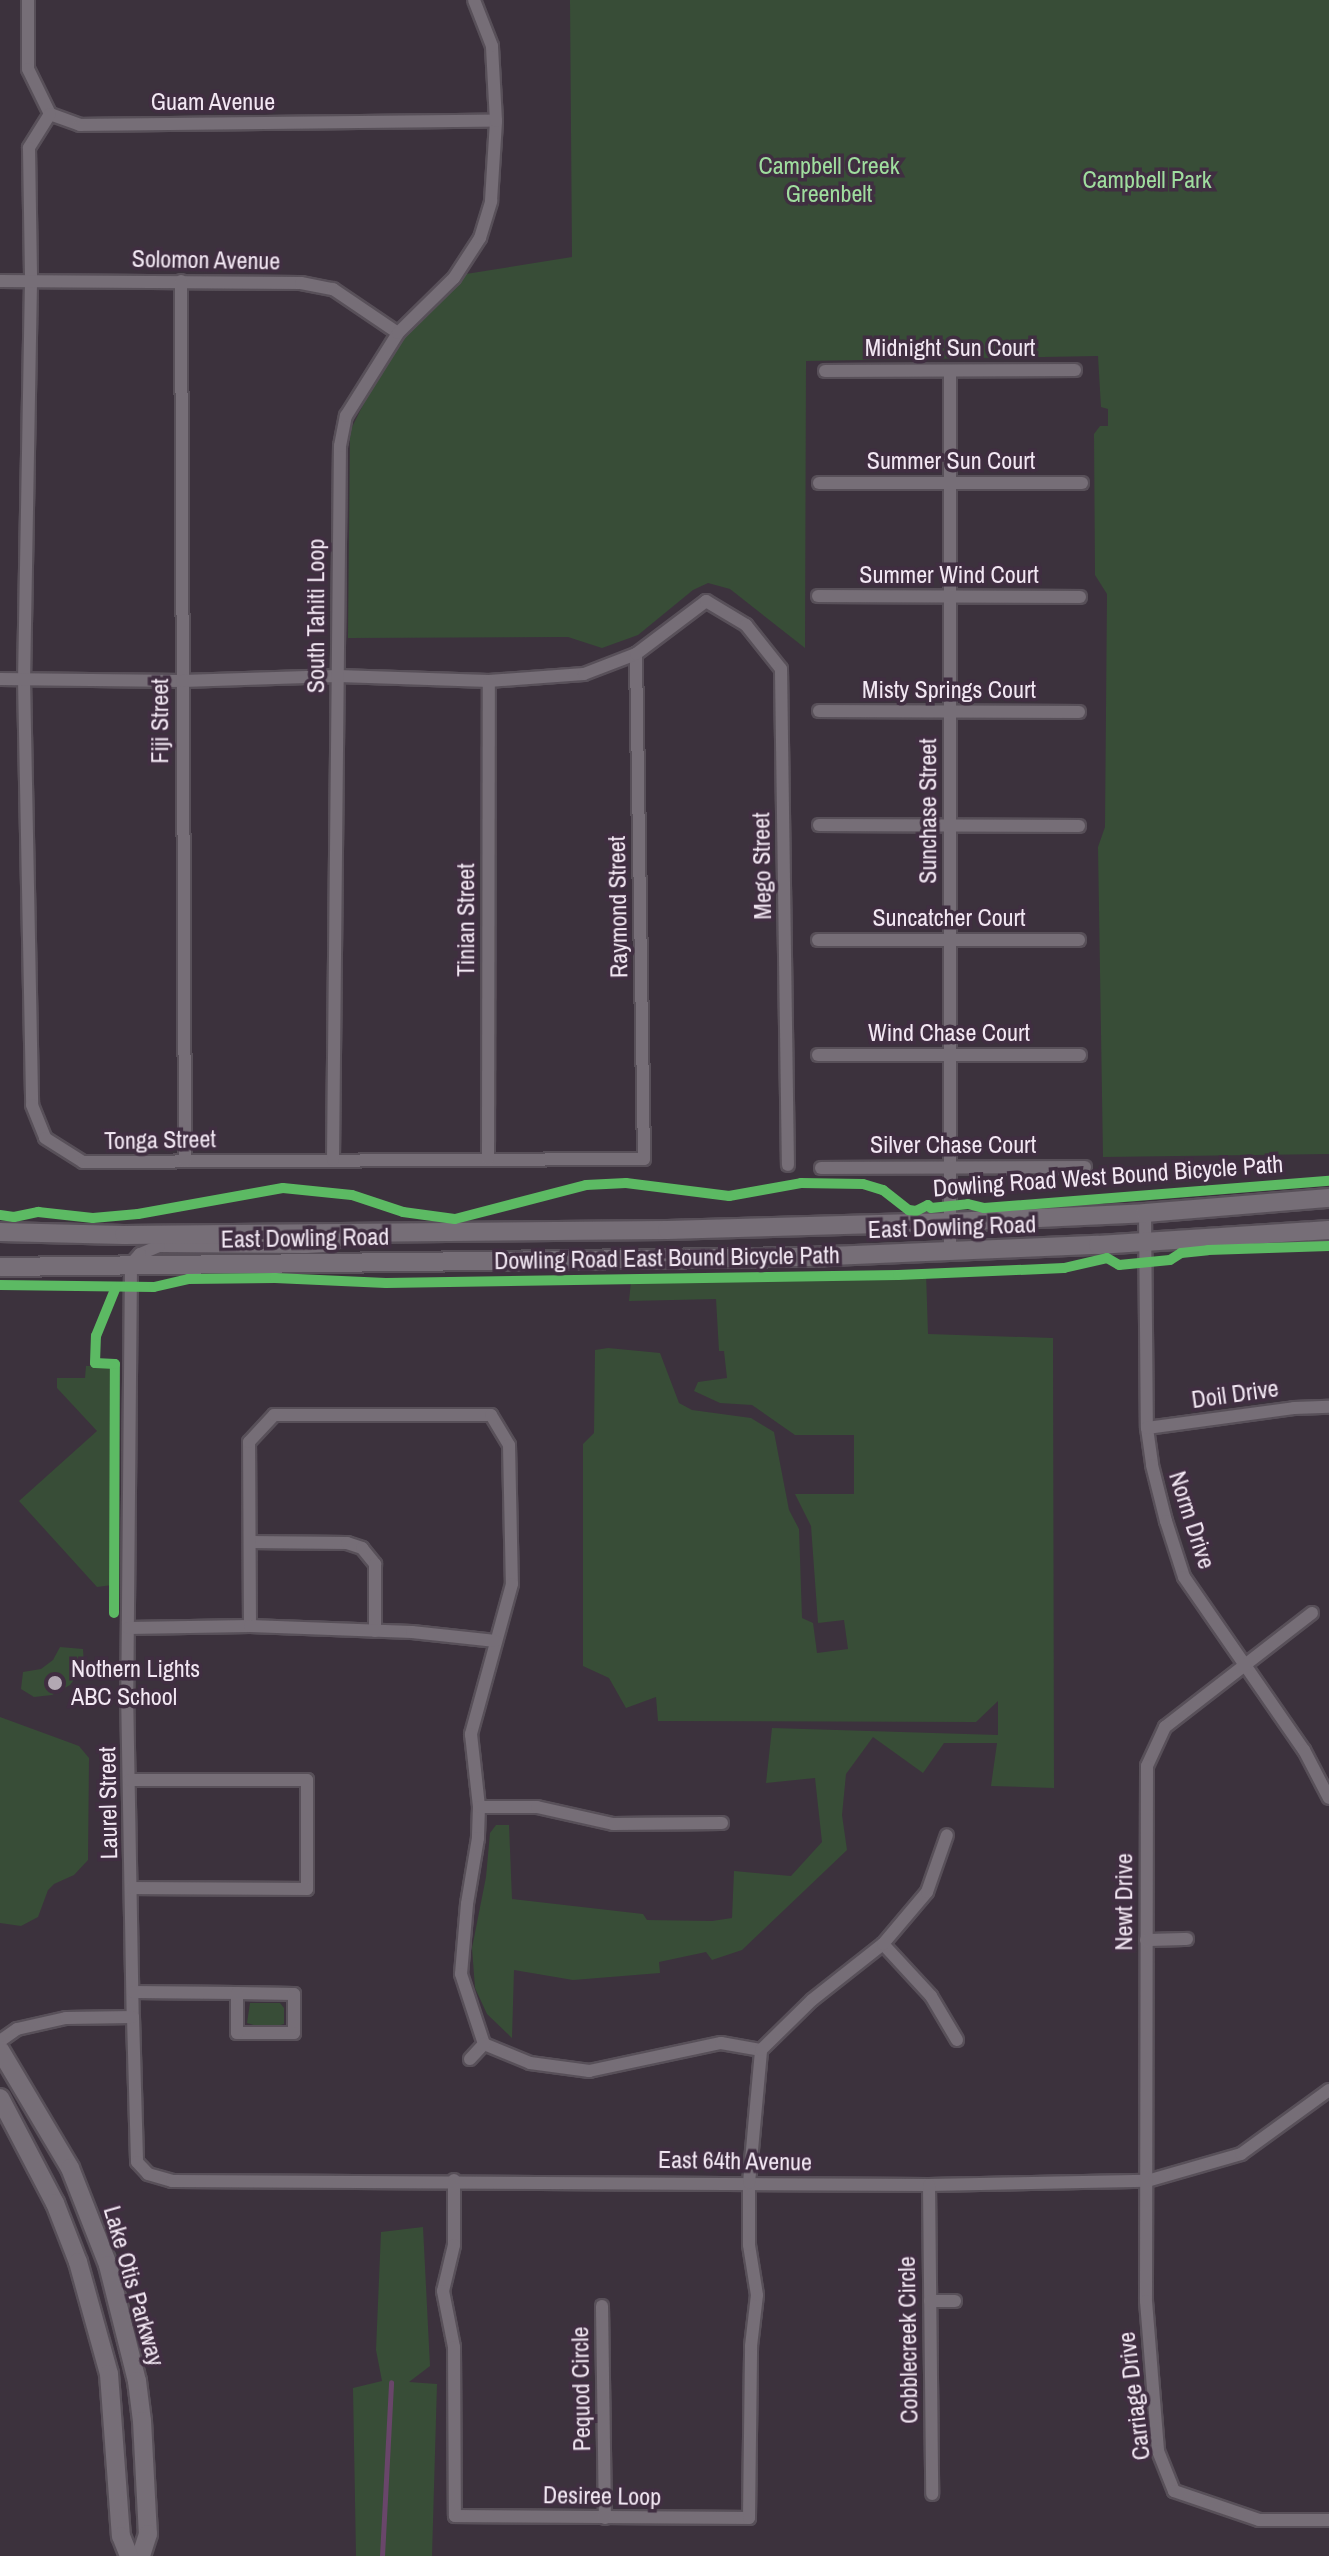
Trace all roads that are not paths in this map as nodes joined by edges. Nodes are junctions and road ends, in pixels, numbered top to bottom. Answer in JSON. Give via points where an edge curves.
{"nodes":[{"id":1,"x":28,"y":0,"type":"edge"},
{"id":2,"x":474,"y":0,"type":"edge"},
{"id":3,"x":50,"y":114,"type":"junction"},
{"id":4,"x":496,"y":121,"type":"junction"},
{"id":5,"x":0,"y":281,"type":"edge"},
{"id":6,"x":31,"y":281,"type":"junction"},
{"id":7,"x":181,"y":281,"type":"junction"},
{"id":8,"x":398,"y":333,"type":"junction"},
{"id":9,"x":1075,"y":370,"type":"dead end"},
{"id":10,"x":825,"y":371,"type":"dead end"},
{"id":11,"x":950,"y":371,"type":"junction"},
{"id":12,"x":819,"y":483,"type":"dead end"},
{"id":13,"x":950,"y":483,"type":"junction"},
{"id":14,"x":1082,"y":483,"type":"dead end"},
{"id":15,"x":818,"y":596,"type":"dead end"},
{"id":16,"x":950,"y":597,"type":"junction"},
{"id":17,"x":1080,"y":597,"type":"dead end"},
{"id":18,"x":636,"y":654,"type":"junction"},
{"id":19,"x":338,"y":676,"type":"junction"},
{"id":20,"x":0,"y":679,"type":"edge"},
{"id":21,"x":24,"y":679,"type":"junction"},
{"id":22,"x":182,"y":681,"type":"junction"},
{"id":23,"x":489,"y":681,"type":"junction"},
{"id":24,"x":819,"y":711,"type":"dead end"},
{"id":25,"x":949,"y":712,"type":"junction"},
{"id":26,"x":1079,"y":712,"type":"dead end"},
{"id":27,"x":819,"y":825,"type":"dead end"},
{"id":28,"x":950,"y":826,"type":"junction"},
{"id":29,"x":1079,"y":826,"type":"dead end"},
{"id":30,"x":818,"y":940,"type":"dead end"},
{"id":31,"x":1079,"y":940,"type":"dead end"},
{"id":32,"x":950,"y":941,"type":"junction"},
{"id":33,"x":818,"y":1055,"type":"dead end"},
{"id":34,"x":1080,"y":1055,"type":"dead end"},
{"id":35,"x":951,"y":1057,"type":"junction"},
{"id":36,"x":488,"y":1159,"type":"junction"},
{"id":37,"x":644,"y":1159,"type":"joint"},
{"id":38,"x":333,"y":1160,"type":"junction"},
{"id":39,"x":185,"y":1161,"type":"junction"},
{"id":40,"x":788,"y":1165,"type":"dead end"},
{"id":41,"x":949,"y":1167,"type":"junction"},
{"id":42,"x":1085,"y":1167,"type":"dead end"},
{"id":43,"x":821,"y":1168,"type":"dead end"},
{"id":44,"x":1329,"y":1198,"type":"edge"},
{"id":45,"x":1145,"y":1213,"type":"junction"},
{"id":46,"x":950,"y":1222,"type":"junction"},
{"id":47,"x":1329,"y":1230,"type":"edge"},
{"id":48,"x":0,"y":1232,"type":"edge"},
{"id":49,"x":359,"y":1232,"type":"junction"},
{"id":50,"x":1146,"y":1242,"type":"junction"},
{"id":51,"x":950,"y":1252,"type":"junction"},
{"id":52,"x":131,"y":1264,"type":"junction"},
{"id":53,"x":0,"y":1267,"type":"edge"},
{"id":54,"x":1329,"y":1407,"type":"edge"},
{"id":55,"x":1147,"y":1428,"type":"junction"},
{"id":56,"x":250,"y":1542,"type":"junction"},
{"id":57,"x":1312,"y":1613,"type":"dead end"},
{"id":58,"x":250,"y":1626,"type":"junction"},
{"id":59,"x":128,"y":1628,"type":"junction"},
{"id":60,"x":375,"y":1631,"type":"junction"},
{"id":61,"x":496,"y":1641,"type":"junction"},
{"id":62,"x":1244,"y":1664,"type":"junction"},
{"id":63,"x":129,"y":1780,"type":"junction"},
{"id":64,"x":1329,"y":1798,"type":"edge"},
{"id":65,"x":479,"y":1807,"type":"junction"},
{"id":66,"x":722,"y":1823,"type":"dead end"},
{"id":67,"x":947,"y":1835,"type":"dead end"},
{"id":68,"x":131,"y":1888,"type":"junction"},
{"id":69,"x":1187,"y":1939,"type":"dead end"},
{"id":70,"x":1146,"y":1940,"type":"junction"},
{"id":71,"x":883,"y":1944,"type":"junction"},
{"id":72,"x":133,"y":1992,"type":"junction"},
{"id":73,"x":237,"y":1993,"type":"junction"},
{"id":74,"x":133,"y":2017,"type":"junction"},
{"id":75,"x":957,"y":2040,"type":"dead end"},
{"id":76,"x":0,"y":2041,"type":"edge"},
{"id":77,"x":484,"y":2044,"type":"junction"},
{"id":78,"x":0,"y":2050,"type":"edge"},
{"id":79,"x":761,"y":2050,"type":"junction"},
{"id":80,"x":470,"y":2059,"type":"dead end"},
{"id":81,"x":1329,"y":2090,"type":"edge"},
{"id":82,"x":0,"y":2098,"type":"edge"},
{"id":83,"x":136,"y":2148,"type":"joint"},
{"id":84,"x":454,"y":2180,"type":"junction"},
{"id":85,"x":1147,"y":2181,"type":"junction"},
{"id":86,"x":749,"y":2183,"type":"junction"},
{"id":87,"x":929,"y":2185,"type":"junction"},
{"id":88,"x":930,"y":2301,"type":"junction"},
{"id":89,"x":955,"y":2301,"type":"dead end"},
{"id":90,"x":602,"y":2306,"type":"dead end"},
{"id":91,"x":113,"y":2408,"type":"junction"},
{"id":92,"x":147,"y":2490,"type":"junction"},
{"id":93,"x":932,"y":2494,"type":"dead end"},
{"id":94,"x":605,"y":2518,"type":"junction"},
{"id":95,"x":1329,"y":2520,"type":"edge"},
{"id":96,"x":129,"y":2556,"type":"edge"},
{"id":97,"x":141,"y":2556,"type":"edge"}],
"edges":[{"from":1,"to":3,"type":"street","via":[[28,69]]},
{"from":2,"to":4,"type":"street","name":"South Tahiti Loop","via":[[492,46]]},
{"from":3,"to":4,"type":"street","name":"Guam Avenue","via":[[80,125]]},
{"from":3,"to":6,"type":"street","name":"Tonga Street","via":[[29,148]]},
{"from":4,"to":8,"type":"street","name":"South Tahiti Loop","via":[[491,201],[480,238],[454,278]]},
{"from":5,"to":6,"type":"street","name":"Solomon Avenue"},
{"from":6,"to":7,"type":"street","name":"Solomon Avenue"},
{"from":6,"to":21,"type":"street","name":"Tonga Street"},
{"from":7,"to":8,"type":"street","name":"Solomon Avenue","via":[[301,283],[333,289]]},
{"from":7,"to":22,"type":"street","name":"Fiji Street"},
{"from":8,"to":19,"type":"street","name":"South Tahiti Loop","via":[[346,416],[340,446]]},
{"from":9,"to":11,"type":"street","name":"Midnight Sun Court"},
{"from":10,"to":11,"type":"street","name":"Midnight Sun Court"},
{"from":11,"to":13,"type":"street","name":"Sunchase Street"},
{"from":12,"to":13,"type":"street","name":"Summer Sun Court"},
{"from":13,"to":14,"type":"street","name":"Summer Sun Court"},
{"from":13,"to":16,"type":"street","name":"Sunchase Street"},
{"from":15,"to":16,"type":"street","name":"Summer Wind Court"},
{"from":16,"to":17,"type":"street","name":"Summer Wind Court"},
{"from":16,"to":25,"type":"street","name":"Sunchase Street"},
{"from":18,"to":23,"type":"street","via":[[584,674]]},
{"from":18,"to":37,"type":"street","name":"Raymond Street"},
{"from":18,"to":40,"type":"street","name":"Mego Street","via":[[706,601],[746,625],[781,669]]},
{"from":19,"to":22,"type":"street"},
{"from":19,"to":23,"type":"street"},
{"from":19,"to":38,"type":"street","name":"South Tahiti Loop"},
{"from":20,"to":21,"type":"street"},
{"from":21,"to":22,"type":"street"},
{"from":21,"to":39,"type":"street","name":"Tonga Street","via":[[32,1105],[45,1138],[83,1162]]},
{"from":22,"to":39,"type":"street","name":"Fiji Street"},
{"from":23,"to":36,"type":"street","name":"Tinian Street"},
{"from":24,"to":25,"type":"street","name":"Misty Springs Court"},
{"from":25,"to":26,"type":"street","name":"Misty Springs Court"},
{"from":25,"to":28,"type":"street","name":"Sunchase Street"},
{"from":27,"to":28,"type":"street"},
{"from":28,"to":29,"type":"street"},
{"from":28,"to":32,"type":"street","name":"Sunchase Street"},
{"from":30,"to":32,"type":"street","name":"Suncatcher Court"},
{"from":31,"to":32,"type":"street","name":"Suncatcher Court"},
{"from":32,"to":35,"type":"street","name":"Sunchase Street"},
{"from":33,"to":35,"type":"street","name":"Wind Chase Court"},
{"from":34,"to":35,"type":"street","name":"Wind Chase Court"},
{"from":35,"to":41,"type":"street","name":"Sunchase Street"},
{"from":36,"to":37,"type":"street","name":"Tonga Street"},
{"from":36,"to":38,"type":"street","name":"Tonga Street"},
{"from":38,"to":39,"type":"street","name":"Tonga Street"},
{"from":41,"to":42,"type":"street","name":"Silver Chase Court"},
{"from":41,"to":43,"type":"street","name":"Silver Chase Court"},
{"from":41,"to":46,"type":"street","name":"Sunchase Street"},
{"from":44,"to":45,"type":"main road","name":"East Dowling Road"},
{"from":45,"to":46,"type":"main road","name":"East Dowling Road"},
{"from":45,"to":50,"type":"street","name":"Norm Drive"},
{"from":46,"to":49,"type":"main road","name":"East Dowling Road"},
{"from":46,"to":51,"type":"street","name":"Sunchase Street"},
{"from":47,"to":50,"type":"main road","name":"East Dowling Road"},
{"from":48,"to":49,"type":"main road","name":"East Dowling Road"},
{"from":49,"to":52,"type":"street","via":[[315,1246],[159,1246]]},
{"from":50,"to":51,"type":"main road","name":"East Dowling Road"},
{"from":50,"to":55,"type":"street","name":"Norm Drive"},
{"from":51,"to":52,"type":"main road","name":"East Dowling Road"},
{"from":52,"to":53,"type":"main road","name":"East Dowling Road"},
{"from":52,"to":59,"type":"street","name":"Laurel Street"},
{"from":54,"to":55,"type":"street","name":"Doil Drive"},
{"from":55,"to":62,"type":"street","name":"Norm Drive","via":[[1156,1484],[1184,1577]]},
{"from":56,"to":58,"type":"street"},
{"from":56,"to":60,"type":"street","via":[[347,1543],[362,1548],[375,1564]]},
{"from":56,"to":61,"type":"street","via":[[249,1442],[274,1415],[491,1415],[509,1445],[512,1584]]},
{"from":57,"to":62,"type":"street","name":"Newt Drive"},
{"from":58,"to":59,"type":"street"},
{"from":58,"to":60,"type":"street"},
{"from":59,"to":63,"type":"street","name":"Laurel Street"},
{"from":60,"to":61,"type":"street"},
{"from":61,"to":65,"type":"street","via":[[471,1734]]},
{"from":62,"to":64,"type":"street","name":"Norm Drive","via":[[1304,1750]]},
{"from":62,"to":70,"type":"street","name":"Newt Drive","via":[[1165,1727],[1147,1766]]},
{"from":63,"to":68,"type":"street","name":"Laurel Street"},
{"from":63,"to":68,"type":"street","via":[[307,1780],[307,1889]]},
{"from":65,"to":66,"type":"street","via":[[537,1807],[613,1824]]},
{"from":65,"to":77,"type":"street","via":[[461,1974]]},
{"from":67,"to":71,"type":"street","via":[[927,1892]]},
{"from":68,"to":72,"type":"street","name":"Laurel Street"},
{"from":69,"to":70,"type":"street"},
{"from":70,"to":85,"type":"street","name":"Newt Drive"},
{"from":71,"to":75,"type":"street","via":[[931,1996]]},
{"from":71,"to":79,"type":"street","via":[[812,2000]]},
{"from":72,"to":73,"type":"street"},
{"from":72,"to":74,"type":"street","name":"Laurel Street"},
{"from":73,"to":73,"type":"street","via":[[294,1994],[294,2033],[237,2033]]},
{"from":74,"to":76,"type":"street","via":[[66,2018],[17,2029]]},
{"from":74,"to":83,"type":"street","name":"Laurel Street"},
{"from":77,"to":79,"type":"street","via":[[530,2063],[589,2071],[721,2043]]},
{"from":77,"to":80,"type":"street"},
{"from":78,"to":92,"type":"main road","name":"Lake Otis Parkway","via":[[70,2168],[95,2228],[137,2381]]},
{"from":79,"to":86,"type":"street"},
{"from":81,"to":85,"type":"street","name":"East 64th Avenue","via":[[1241,2154]]},
{"from":82,"to":91,"type":"main road","name":"Lake Otis Parkway","via":[[46,2182],[78,2262],[109,2374]]},
{"from":83,"to":84,"type":"street","name":"East 64th Avenue","via":[[137,2162],[148,2174],[172,2181]]},
{"from":84,"to":86,"type":"street","name":"East 64th Avenue"},
{"from":84,"to":94,"type":"street","name":"Desiree Loop","via":[[454,2245],[443,2291],[454,2347],[455,2516]]},
{"from":85,"to":87,"type":"street","name":"East 64th Avenue"},
{"from":85,"to":95,"type":"street","name":"Carriage Drive","via":[[1146,2301],[1158,2451],[1174,2491],[1259,2520]]},
{"from":86,"to":87,"type":"street","name":"East 64th Avenue"},
{"from":86,"to":94,"type":"street","name":"Desiree Loop","via":[[749,2245],[757,2295],[751,2346],[749,2518]]},
{"from":87,"to":88,"type":"street","name":"Cobblecreek Circle"},
{"from":88,"to":89,"type":"street"},
{"from":88,"to":93,"type":"street","name":"Cobblecreek Circle"},
{"from":90,"to":94,"type":"street","name":"Pequod Circle"},
{"from":91,"to":92,"type":"main road","via":[[132,2425],[137,2479]]},
{"from":91,"to":96,"type":"main road","name":"Lake Otis Parkway","via":[[121,2536]]},
{"from":92,"to":97,"type":"main road","name":"Lake Otis Parkway","via":[[148,2534]]}]}
